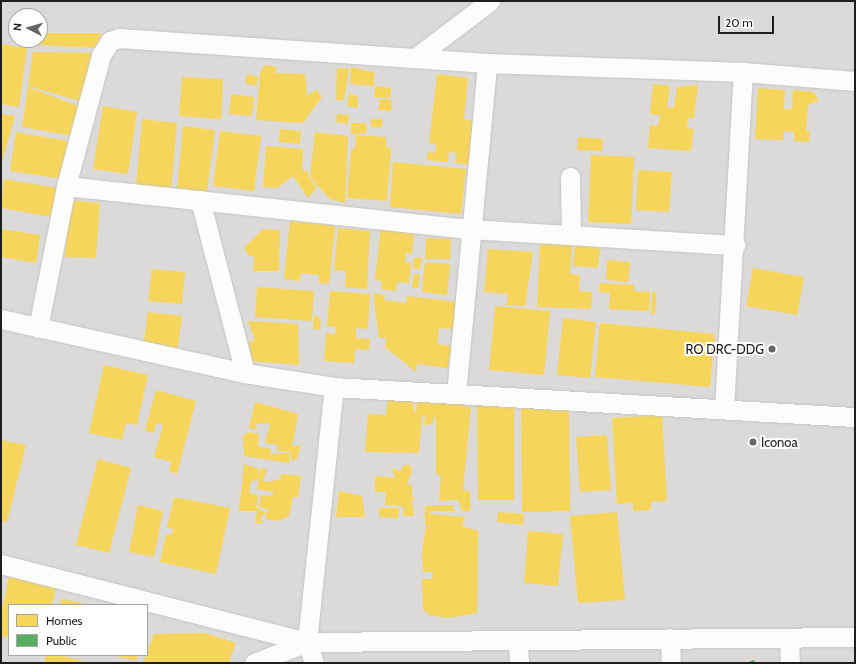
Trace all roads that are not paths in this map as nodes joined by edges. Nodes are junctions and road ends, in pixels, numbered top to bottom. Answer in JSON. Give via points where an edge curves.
{"nodes":[{"id":1,"x":490,"y":1,"type":"edge"},
{"id":2,"x":415,"y":58,"type":"junction"},
{"id":3,"x":487,"y":62,"type":"junction"},
{"id":4,"x":743,"y":72,"type":"junction"},
{"id":5,"x":855,"y":81,"type":"edge"},
{"id":6,"x":570,"y":177,"type":"dead end"},
{"id":7,"x":66,"y":186,"type":"junction"},
{"id":8,"x":200,"y":200,"type":"junction"},
{"id":9,"x":471,"y":230,"type":"junction"},
{"id":10,"x":571,"y":235,"type":"junction"},
{"id":11,"x":736,"y":244,"type":"junction"},
{"id":12,"x":1,"y":320,"type":"edge"},
{"id":13,"x":38,"y":328,"type":"junction"},
{"id":14,"x":245,"y":373,"type":"junction"},
{"id":15,"x":334,"y":387,"type":"junction"},
{"id":16,"x":456,"y":394,"type":"junction"},
{"id":17,"x":724,"y":409,"type":"junction"},
{"id":18,"x":855,"y":417,"type":"edge"},
{"id":19,"x":1,"y":564,"type":"edge"},
{"id":20,"x":855,"y":637,"type":"edge"},
{"id":21,"x":670,"y":638,"type":"junction"},
{"id":22,"x":789,"y":638,"type":"junction"},
{"id":23,"x":307,"y":642,"type":"junction"},
{"id":24,"x":518,"y":642,"type":"junction"},
{"id":25,"x":254,"y":663,"type":"edge"},
{"id":26,"x":314,"y":663,"type":"edge"},
{"id":27,"x":519,"y":663,"type":"edge"},
{"id":28,"x":671,"y":663,"type":"edge"},
{"id":29,"x":790,"y":663,"type":"edge"}],
"edges":[{"from":1,"to":2,"type":"street"},
{"from":2,"to":3,"type":"street"},
{"from":2,"to":7,"type":"street","via":[[119,38],[110,41],[101,55]]},
{"from":3,"to":4,"type":"street"},
{"from":3,"to":9,"type":"street"},
{"from":4,"to":5,"type":"street"},
{"from":4,"to":11,"type":"street"},
{"from":6,"to":10,"type":"street"},
{"from":7,"to":8,"type":"street"},
{"from":7,"to":13,"type":"street"},
{"from":8,"to":9,"type":"street"},
{"from":8,"to":14,"type":"street"},
{"from":9,"to":10,"type":"street"},
{"from":9,"to":16,"type":"street"},
{"from":10,"to":11,"type":"street"},
{"from":11,"to":17,"type":"street"},
{"from":12,"to":13,"type":"street"},
{"from":13,"to":14,"type":"street"},
{"from":14,"to":15,"type":"street"},
{"from":15,"to":16,"type":"street"},
{"from":15,"to":23,"type":"street"},
{"from":16,"to":17,"type":"street"},
{"from":17,"to":18,"type":"street"},
{"from":19,"to":23,"type":"street"},
{"from":20,"to":22,"type":"street"},
{"from":21,"to":22,"type":"street"},
{"from":21,"to":24,"type":"street"},
{"from":21,"to":28,"type":"street"},
{"from":22,"to":29,"type":"street"},
{"from":23,"to":24,"type":"street"},
{"from":23,"to":25,"type":"street"},
{"from":23,"to":26,"type":"street"},
{"from":24,"to":27,"type":"street"}]}
